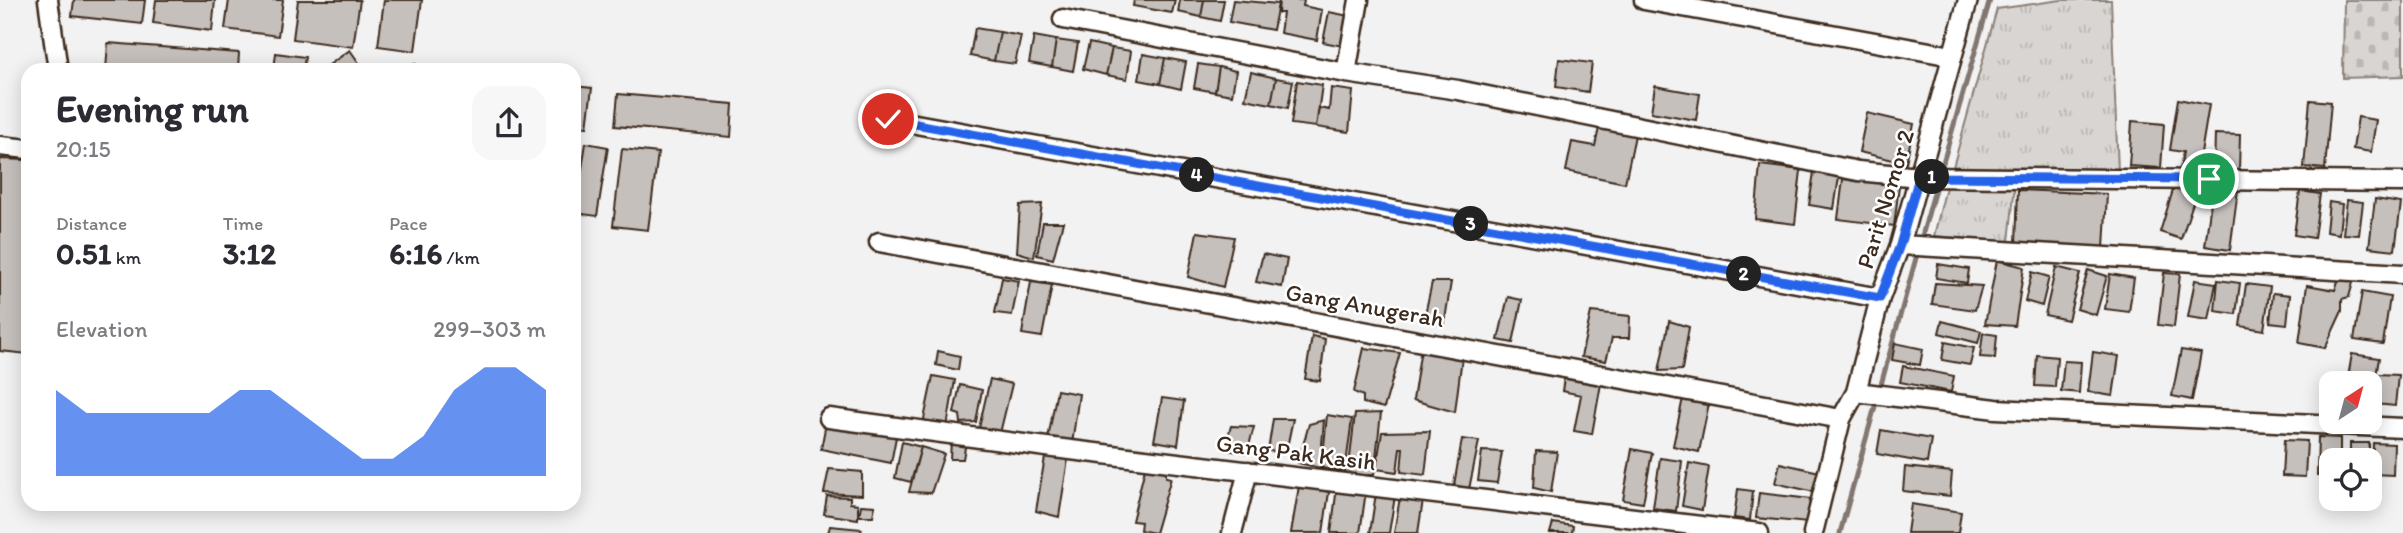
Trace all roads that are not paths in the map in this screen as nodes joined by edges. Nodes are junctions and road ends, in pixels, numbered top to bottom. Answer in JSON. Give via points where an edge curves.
{"nodes":[{"id":1,"x":48,"y":0,"type":"edge"},
{"id":2,"x":1359,"y":0,"type":"edge"},
{"id":3,"x":1644,"y":0,"type":"edge"},
{"id":4,"x":1968,"y":0,"type":"edge"},
{"id":5,"x":1063,"y":19,"type":"dead end"},
{"id":6,"x":1952,"y":57,"type":"junction"},
{"id":7,"x":57,"y":63,"type":"edge"},
{"id":8,"x":1346,"y":73,"type":"junction"},
{"id":9,"x":888,"y":119,"type":"dead end"},
{"id":10,"x":0,"y":146,"type":"edge"},
{"id":11,"x":21,"y":148,"type":"edge"},
{"id":12,"x":1919,"y":177,"type":"junction"},
{"id":13,"x":2403,"y":182,"type":"edge"},
{"id":14,"x":879,"y":242,"type":"dead end"},
{"id":15,"x":1900,"y":245,"type":"junction"},
{"id":16,"x":2403,"y":274,"type":"edge"},
{"id":17,"x":1880,"y":298,"type":"junction"},
{"id":18,"x":1856,"y":392,"type":"junction"},
{"id":19,"x":829,"y":418,"type":"dead end"},
{"id":20,"x":1841,"y":419,"type":"junction"},
{"id":21,"x":2403,"y":428,"type":"edge"},
{"id":22,"x":1248,"y":471,"type":"junction"},
{"id":23,"x":1232,"y":533,"type":"edge"},
{"id":24,"x":1759,"y":533,"type":"edge"},
{"id":25,"x":1812,"y":533,"type":"edge"}],
"edges":[{"from":1,"to":7,"type":"street"},
{"from":2,"to":8,"type":"street"},
{"from":3,"to":6,"type":"street"},
{"from":4,"to":6,"type":"street","name":"Parit Nomor 2"},
{"from":5,"to":8,"type":"street"},
{"from":6,"to":12,"type":"street","name":"Parit Nomor 2"},
{"from":8,"to":12,"type":"street","via":[[1458,90],[1858,171]]},
{"from":9,"to":17,"type":"street"},
{"from":10,"to":11,"type":"street"},
{"from":12,"to":13,"type":"street"},
{"from":12,"to":15,"type":"street","name":"Parit Nomor 2"},
{"from":14,"to":20,"type":"street","name":"Gang Anugerah"},
{"from":15,"to":16,"type":"street"},
{"from":15,"to":17,"type":"street","name":"Parit Nomor 2"},
{"from":17,"to":18,"type":"street","name":"Parit Nomor 2"},
{"from":18,"to":20,"type":"street","name":"Parit Nomor 2"},
{"from":18,"to":21,"type":"street","via":[[1996,409]]},
{"from":19,"to":22,"type":"street","name":"Gang Pak Kasih"},
{"from":20,"to":25,"type":"street","name":"Parit Nomor 2"},
{"from":22,"to":23,"type":"street"},
{"from":22,"to":24,"type":"street","name":"Gang Pak Kasih"}]}
